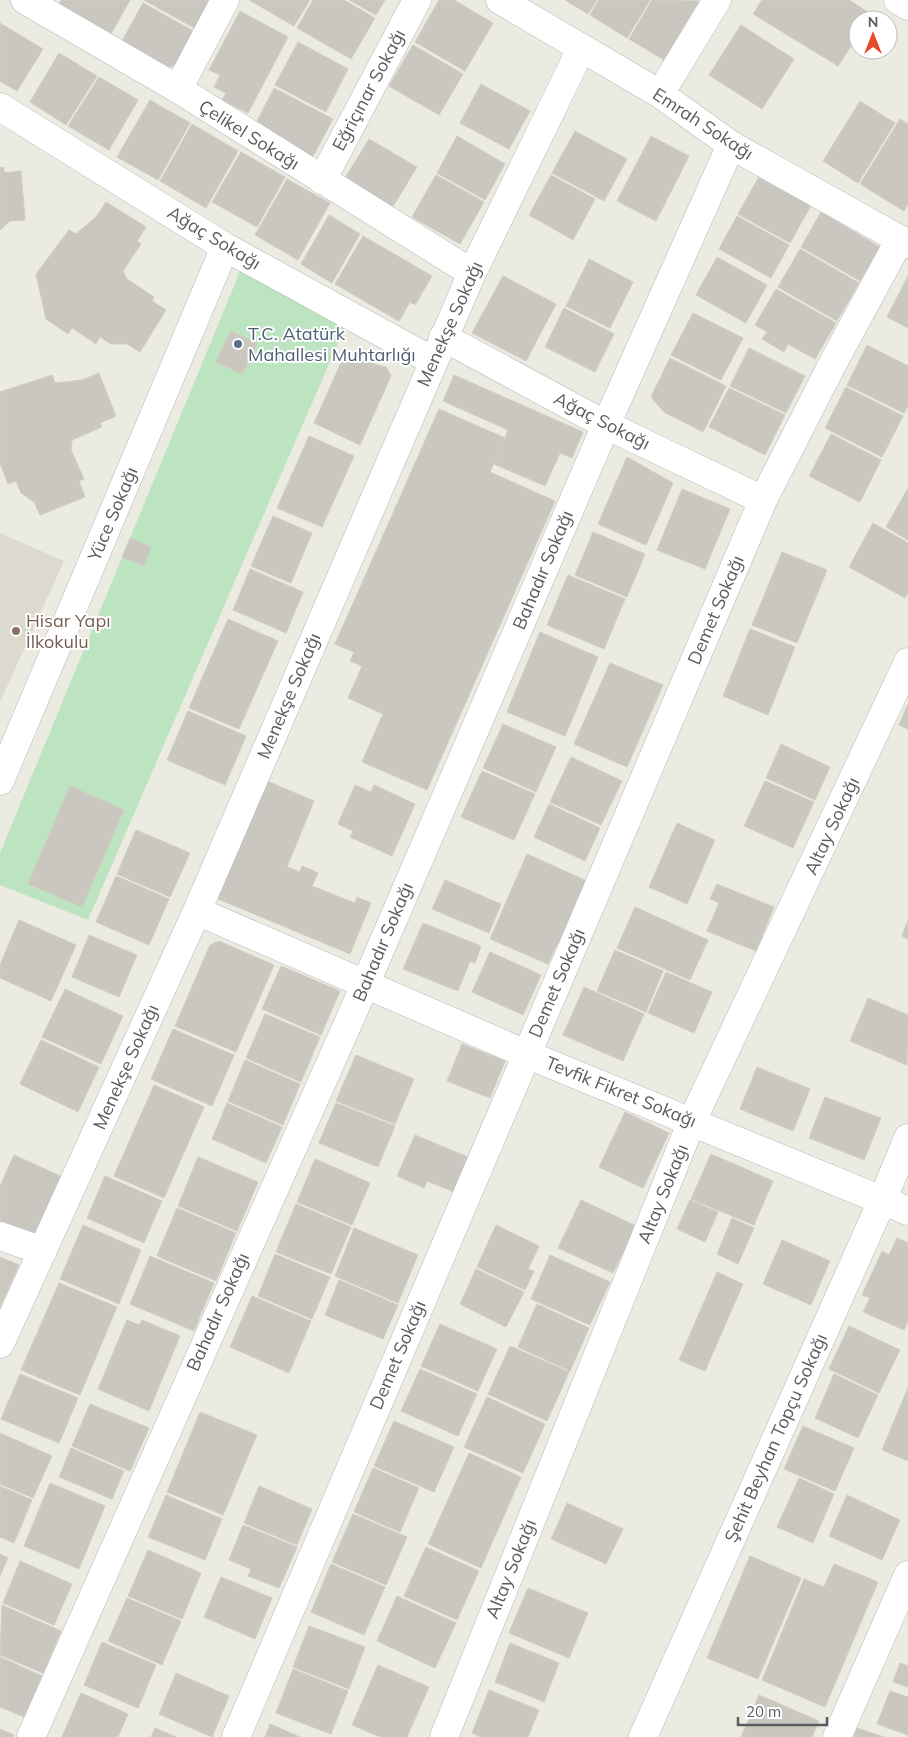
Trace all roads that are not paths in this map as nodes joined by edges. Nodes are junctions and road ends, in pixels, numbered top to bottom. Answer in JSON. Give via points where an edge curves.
{"nodes":[{"id":1,"x":224,"y":0,"type":"edge"},
{"id":2,"x":416,"y":0,"type":"edge"},
{"id":3,"x":500,"y":0,"type":"edge"},
{"id":4,"x":717,"y":0,"type":"edge"},
{"id":5,"x":898,"y":0,"type":"edge"},
{"id":6,"x":29,"y":1,"type":"edge"},
{"id":7,"x":908,"y":6,"type":"edge"},
{"id":8,"x":581,"y":49,"type":"junction"},
{"id":9,"x":178,"y":90,"type":"junction"},
{"id":10,"x":660,"y":94,"type":"junction"},
{"id":11,"x":0,"y":107,"type":"edge"},
{"id":12,"x":731,"y":145,"type":"junction"},
{"id":13,"x":322,"y":180,"type":"junction"},
{"id":14,"x":904,"y":242,"type":"edge"},
{"id":15,"x":225,"y":247,"type":"junction"},
{"id":16,"x":472,"y":273,"type":"junction"},
{"id":17,"x":443,"y":337,"type":"junction"},
{"id":18,"x":432,"y":362,"type":"junction"},
{"id":19,"x":606,"y":425,"type":"junction"},
{"id":20,"x":764,"y":500,"type":"junction"},
{"id":21,"x":908,"y":662,"type":"edge"},
{"id":22,"x":0,"y":782,"type":"edge"},
{"id":23,"x":197,"y":911,"type":"junction"},
{"id":24,"x":365,"y":985,"type":"junction"},
{"id":25,"x":526,"y":1054,"type":"junction"},
{"id":26,"x":692,"y":1121,"type":"junction"},
{"id":27,"x":908,"y":1138,"type":"edge"},
{"id":28,"x":882,"y":1201,"type":"junction"},
{"id":29,"x":908,"y":1211,"type":"edge"},
{"id":30,"x":0,"y":1236,"type":"edge"},
{"id":31,"x":43,"y":1251,"type":"junction"},
{"id":32,"x":0,"y":1344,"type":"edge"},
{"id":33,"x":908,"y":1575,"type":"edge"},
{"id":34,"x":32,"y":1737,"type":"edge"},
{"id":35,"x":236,"y":1737,"type":"edge"},
{"id":36,"x":444,"y":1737,"type":"edge"},
{"id":37,"x":642,"y":1737,"type":"edge"},
{"id":38,"x":837,"y":1737,"type":"edge"}],
"edges":[{"from":1,"to":9,"type":"street"},
{"from":2,"to":13,"type":"street","name":"Eğriçınar Sokağı"},
{"from":3,"to":8,"type":"street","name":"Emrah Sokağı"},
{"from":4,"to":10,"type":"street"},
{"from":5,"to":7,"type":"street"},
{"from":6,"to":9,"type":"street","name":"Çelikel Sokağı"},
{"from":8,"to":10,"type":"street","name":"Emrah Sokağı"},
{"from":8,"to":16,"type":"street","name":"Menekşe Sokağı"},
{"from":9,"to":13,"type":"street","name":"Çelikel Sokağı"},
{"from":10,"to":12,"type":"street","name":"Emrah Sokağı"},
{"from":11,"to":15,"type":"street","name":"Ağaç Sokağı"},
{"from":12,"to":14,"type":"street","name":"Emrah Sokağı"},
{"from":12,"to":19,"type":"street","name":"Bahadır Sokağı"},
{"from":13,"to":16,"type":"street","name":"Çelikel Sokağı"},
{"from":14,"to":20,"type":"street","name":"Demet Sokağı","via":[[832,363]]},
{"from":15,"to":18,"type":"street","name":"Ağaç Sokağı"},
{"from":15,"to":22,"type":"street","name":"Yüce Sokağı"},
{"from":16,"to":17,"type":"street","name":"Menekşe Sokağı"},
{"from":17,"to":18,"type":"street","name":"Menekşe Sokağı"},
{"from":17,"to":19,"type":"street","name":"Ağaç Sokağı"},
{"from":18,"to":23,"type":"street","name":"Menekşe Sokağı"},
{"from":19,"to":20,"type":"street","name":"Ağaç Sokağı"},
{"from":19,"to":24,"type":"street","name":"Bahadır Sokağı"},
{"from":20,"to":25,"type":"street","name":"Demet Sokağı"},
{"from":21,"to":26,"type":"street","name":"Altay Sokağı"},
{"from":23,"to":24,"type":"street","name":"Tevfik Fikret Sokağı"},
{"from":23,"to":31,"type":"street","name":"Menekşe Sokağı"},
{"from":24,"to":25,"type":"street","name":"Tevfik Fikret Sokağı"},
{"from":24,"to":34,"type":"street","name":"Bahadır Sokağı"},
{"from":25,"to":26,"type":"street","name":"Tevfik Fikret Sokağı"},
{"from":25,"to":35,"type":"street","name":"Demet Sokağı"},
{"from":26,"to":28,"type":"street","name":"Tevfik Fikret Sokağı"},
{"from":26,"to":36,"type":"street","name":"Altay Sokağı"},
{"from":27,"to":28,"type":"street","name":"Şehit Beyhan Topçu Sokağı"},
{"from":28,"to":29,"type":"street","name":"Tevfik Fikret Sokağı"},
{"from":28,"to":37,"type":"street","name":"Şehit Beyhan Topçu Sokağı"},
{"from":30,"to":31,"type":"street"},
{"from":31,"to":32,"type":"street","name":"Menekşe Sokağı"},
{"from":33,"to":38,"type":"street"}]}
